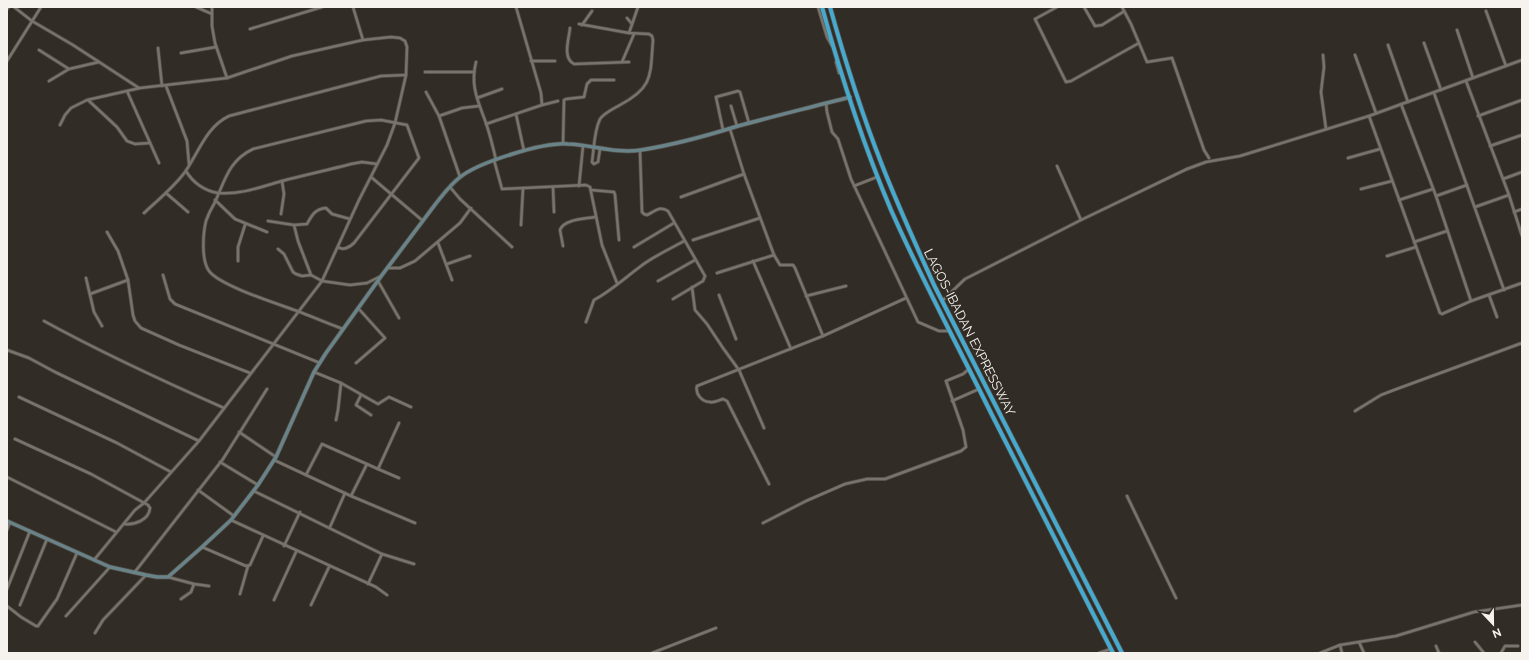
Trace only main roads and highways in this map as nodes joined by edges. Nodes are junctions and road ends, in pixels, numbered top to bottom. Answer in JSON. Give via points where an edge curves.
{"nodes":[{"id":1,"x":822,"y":7,"type":"edge"},
{"id":2,"x":830,"y":7,"type":"edge"},
{"id":3,"x":1112,"y":651,"type":"edge"},
{"id":4,"x":1122,"y":653,"type":"edge"}],
"edges":[{"from":1,"to":3,"type":"highway","name":"LAGOS-IBADAN EXPRESSWAY","via":[[849,98],[890,208]]},
{"from":2,"to":4,"type":"highway","name":"LAGOS-IBADAN EXPRESSWAY","via":[[882,167],[934,285]]}]}
